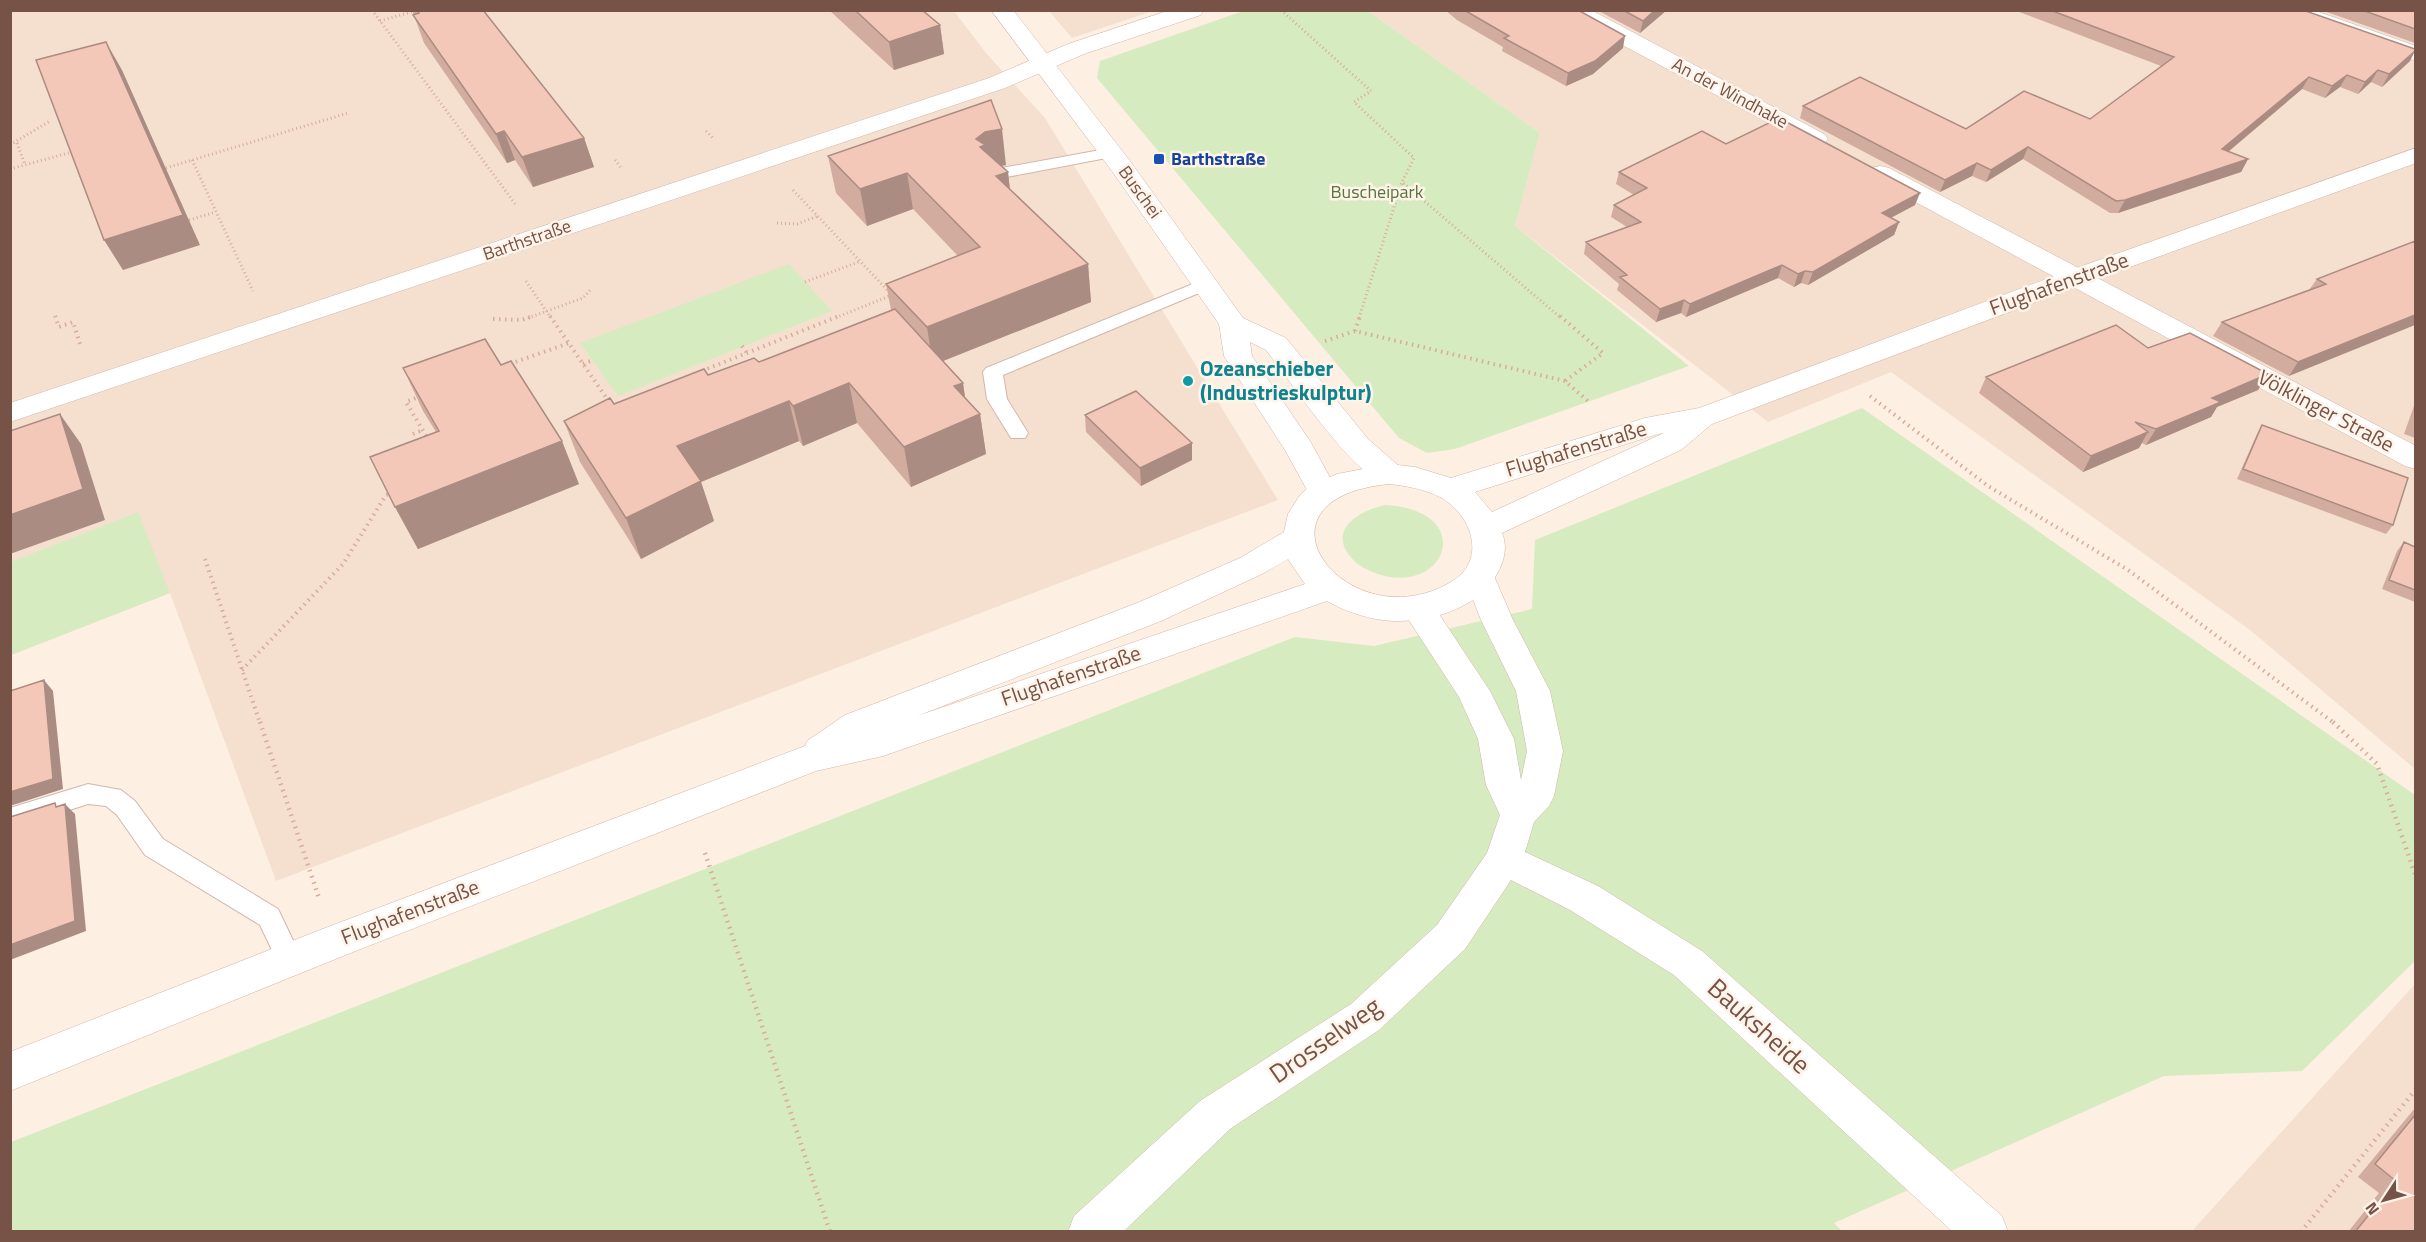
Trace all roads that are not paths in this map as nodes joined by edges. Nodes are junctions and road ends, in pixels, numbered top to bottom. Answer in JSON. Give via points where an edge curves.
{"nodes":[{"id":1,"x":1001,"y":10,"type":"edge"},
{"id":2,"x":1192,"y":10,"type":"edge"},
{"id":3,"x":1574,"y":10,"type":"edge"},
{"id":4,"x":2291,"y":10,"type":"edge"},
{"id":5,"x":2415,"y":54,"type":"edge"},
{"id":6,"x":1041,"y":63,"type":"junction"},
{"id":7,"x":1839,"y":151,"type":"edge"},
{"id":8,"x":1111,"y":153,"type":"junction"},
{"id":9,"x":2415,"y":155,"type":"edge"},
{"id":10,"x":1860,"y":162,"type":"edge"},
{"id":11,"x":991,"y":175,"type":"edge"},
{"id":12,"x":2077,"y":277,"type":"junction"},
{"id":13,"x":1205,"y":284,"type":"junction"},
{"id":14,"x":1233,"y":324,"type":"junction"},
{"id":15,"x":10,"y":413,"type":"edge"},
{"id":16,"x":1704,"y":417,"type":"junction"},
{"id":17,"x":1018,"y":433,"type":"dead end"},
{"id":18,"x":2415,"y":459,"type":"edge"},
{"id":19,"x":1389,"y":474,"type":"junction"},
{"id":20,"x":1450,"y":489,"type":"junction"},
{"id":21,"x":1323,"y":492,"type":"junction"},
{"id":22,"x":1486,"y":527,"type":"junction"},
{"id":23,"x":1299,"y":538,"type":"junction"},
{"id":24,"x":1480,"y":577,"type":"junction"},
{"id":25,"x":1328,"y":588,"type":"junction"},
{"id":26,"x":1417,"y":608,"type":"junction"},
{"id":27,"x":812,"y":758,"type":"junction"},
{"id":28,"x":1518,"y":815,"type":"junction"},
{"id":29,"x":10,"y":819,"type":"edge"},
{"id":30,"x":1504,"y":859,"type":"junction"},
{"id":31,"x":289,"y":959,"type":"junction"},
{"id":32,"x":10,"y":1072,"type":"edge"},
{"id":33,"x":1090,"y":1232,"type":"edge"},
{"id":34,"x":1986,"y":1232,"type":"edge"}],
"edges":[{"from":1,"to":6,"type":"street","name":"Buschei"},
{"from":2,"to":6,"type":"street"},
{"from":3,"to":7,"type":"street","name":"An der Windhake"},
{"from":4,"to":5,"type":"street"},
{"from":6,"to":8,"type":"street","name":"Buschei"},
{"from":6,"to":15,"type":"street","name":"Barthstraße","via":[[997,83]]},
{"from":8,"to":11,"type":"lane"},
{"from":8,"to":13,"type":"street","name":"Buschei"},
{"from":9,"to":12,"type":"street","name":"Flughafenstraße"},
{"from":10,"to":12,"type":"street"},
{"from":12,"to":16,"type":"street","name":"Flughafenstraße"},
{"from":12,"to":18,"type":"street","name":"Völklinger Straße"},
{"from":13,"to":14,"type":"street","name":"Buschei"},
{"from":13,"to":17,"type":"lane","via":[[993,372],[997,399]]},
{"from":14,"to":19,"type":"street","via":[[1276,344],[1357,446]]},
{"from":14,"to":21,"type":"street","name":"Buschei","via":[[1238,356]]},
{"from":16,"to":20,"type":"street","name":"Flughafenstraße","via":[[1655,425]]},
{"from":16,"to":22,"type":"street","name":"Flughafenstraße","via":[[1671,443]]},
{"from":19,"to":20,"type":"street","via":[[1411,476]]},
{"from":19,"to":21,"type":"street","via":[[1364,475]]},
{"from":20,"to":22,"type":"street","via":[[1477,513]]},
{"from":21,"to":23,"type":"street","via":[[1300,521]]},
{"from":22,"to":24,"type":"street","via":[[1488,561]]},
{"from":23,"to":25,"type":"street","via":[[1311,570]]},
{"from":23,"to":27,"type":"street","name":"Flughafenstraße","via":[[1251,566],[1149,612],[857,725]]},
{"from":24,"to":26,"type":"street","via":[[1443,602]]},
{"from":24,"to":28,"type":"street","name":"Drosselweg","via":[[1533,691],[1545,751],[1536,796]]},
{"from":25,"to":26,"type":"street","via":[[1367,605]]},
{"from":25,"to":27,"type":"street","name":"Flughafenstraße","via":[[870,746]]},
{"from":26,"to":28,"type":"street","via":[[1473,691],[1496,739],[1504,785]]},
{"from":27,"to":31,"type":"street","name":"Flughafenstraße"},
{"from":28,"to":30,"type":"street","name":"Drosselweg"},
{"from":29,"to":31,"type":"lane","via":[[88,794],[112,797],[126,808],[154,847],[269,917]]},
{"from":30,"to":33,"type":"street","name":"Drosselweg","via":[[1451,938],[1365,1017],[1215,1115]]},
{"from":30,"to":34,"type":"street","name":"Bauksheide","via":[[1584,898],[1688,963]]},
{"from":31,"to":32,"type":"street","name":"Flughafenstraße"}]}
